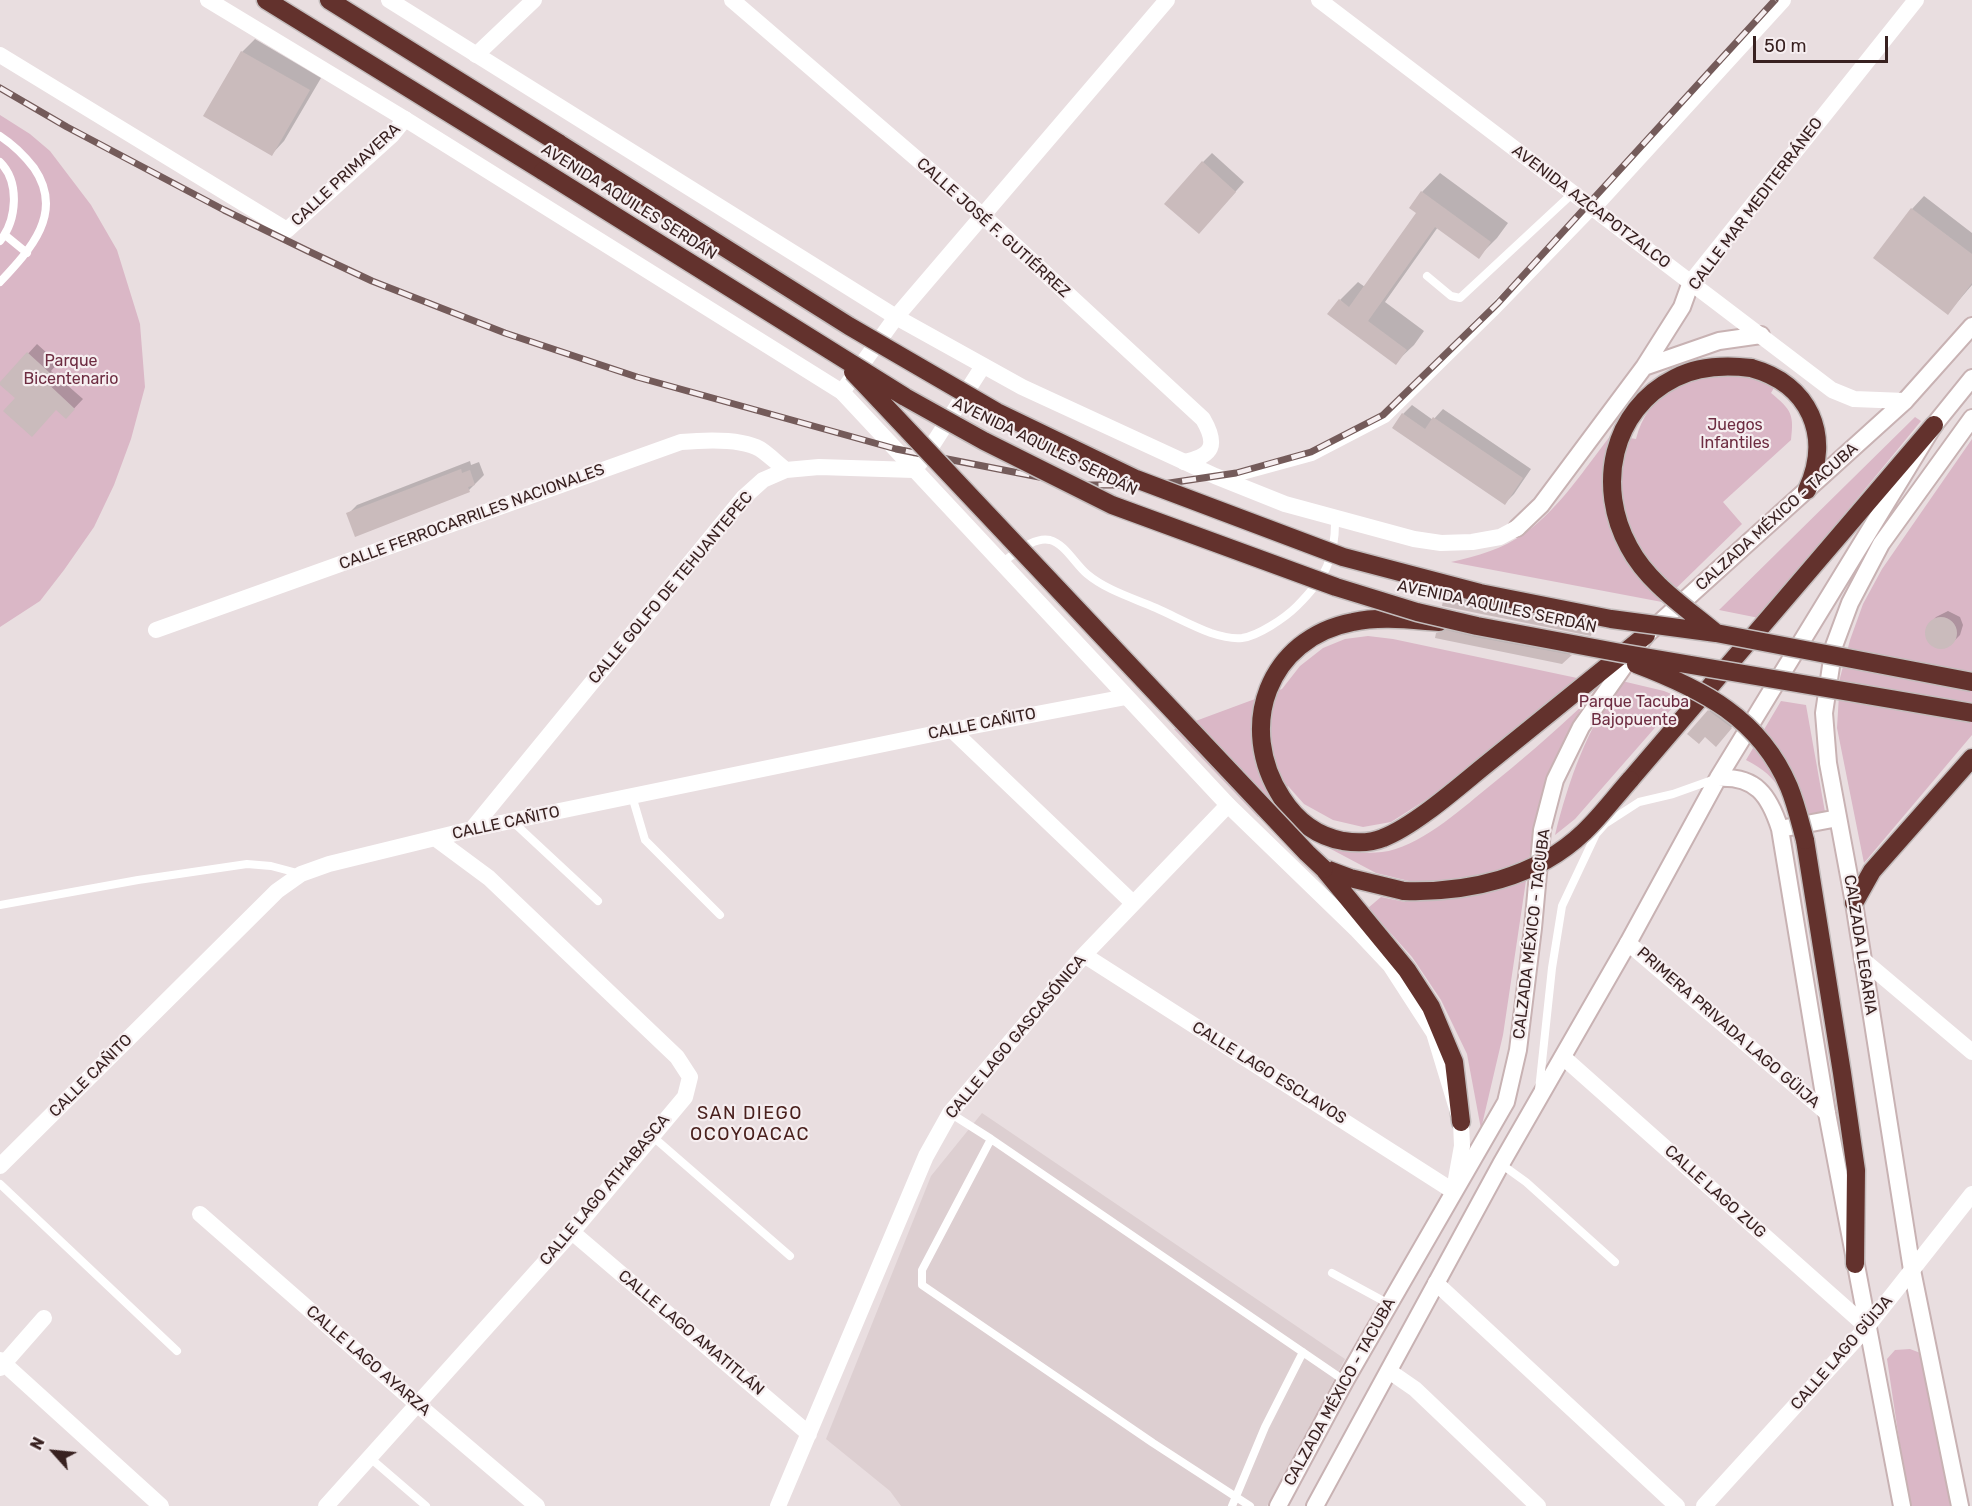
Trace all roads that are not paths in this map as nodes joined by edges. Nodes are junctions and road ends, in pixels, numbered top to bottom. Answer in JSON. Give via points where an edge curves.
{"nodes":[{"id":1,"x":208,"y":0,"type":"edge"},
{"id":2,"x":266,"y":0,"type":"edge"},
{"id":3,"x":329,"y":0,"type":"edge"},
{"id":4,"x":389,"y":0,"type":"edge"},
{"id":5,"x":534,"y":0,"type":"edge"},
{"id":6,"x":732,"y":0,"type":"edge"},
{"id":7,"x":1167,"y":0,"type":"edge"},
{"id":8,"x":1319,"y":0,"type":"edge"},
{"id":9,"x":1783,"y":0,"type":"edge"},
{"id":10,"x":1910,"y":2,"type":"edge"},
{"id":11,"x":0,"y":55,"type":"edge"},
{"id":12,"x":476,"y":55,"type":"junction"},
{"id":13,"x":405,"y":119,"type":"junction"},
{"id":14,"x":0,"y":136,"type":"edge"},
{"id":15,"x":0,"y":162,"type":"edge"},
{"id":16,"x":1573,"y":194,"type":"junction"},
{"id":17,"x":1593,"y":208,"type":"junction"},
{"id":18,"x":982,"y":215,"type":"junction"},
{"id":19,"x":2,"y":238,"type":"edge"},
{"id":20,"x":27,"y":253,"type":"junction"},
{"id":21,"x":1427,"y":276,"type":"dead end"},
{"id":22,"x":0,"y":282,"type":"edge"},
{"id":23,"x":1692,"y":282,"type":"junction"},
{"id":24,"x":896,"y":316,"type":"junction"},
{"id":25,"x":1972,"y":326,"type":"edge"},
{"id":26,"x":1761,"y":335,"type":"junction"},
{"id":27,"x":833,"y":351,"type":"junction"},
{"id":28,"x":983,"y":366,"type":"junction"},
{"id":29,"x":1644,"y":367,"type":"junction"},
{"id":30,"x":1972,"y":378,"type":"edge"},
{"id":31,"x":842,"y":392,"type":"junction"},
{"id":32,"x":1905,"y":401,"type":"junction"},
{"id":33,"x":1972,"y":418,"type":"edge"},
{"id":34,"x":1934,"y":425,"type":"junction"},
{"id":35,"x":1184,"y":462,"type":"junction"},
{"id":36,"x":786,"y":470,"type":"junction"},
{"id":37,"x":914,"y":470,"type":"junction"},
{"id":38,"x":1224,"y":479,"type":"junction"},
{"id":39,"x":1807,"y":490,"type":"junction"},
{"id":40,"x":1335,"y":518,"type":"junction"},
{"id":41,"x":1001,"y":563,"type":"junction"},
{"id":42,"x":1477,"y":626,"type":"junction"},
{"id":43,"x":156,"y":630,"type":"dead end"},
{"id":44,"x":1716,"y":633,"type":"junction"},
{"id":45,"x":1646,"y":635,"type":"junction"},
{"id":46,"x":1593,"y":648,"type":"junction"},
{"id":47,"x":1972,"y":682,"type":"edge"},
{"id":48,"x":1126,"y":697,"type":"junction"},
{"id":49,"x":1972,"y":713,"type":"edge"},
{"id":50,"x":952,"y":730,"type":"junction"},
{"id":51,"x":1972,"y":758,"type":"edge"},
{"id":52,"x":1718,"y":778,"type":"junction"},
{"id":53,"x":632,"y":796,"type":"junction"},
{"id":54,"x":1227,"y":805,"type":"junction"},
{"id":55,"x":1838,"y":818,"type":"junction"},
{"id":56,"x":512,"y":821,"type":"junction"},
{"id":57,"x":1780,"y":828,"type":"junction"},
{"id":58,"x":472,"y":829,"type":"junction"},
{"id":59,"x":435,"y":838,"type":"junction"},
{"id":60,"x":1324,"y":869,"type":"junction"},
{"id":61,"x":301,"y":874,"type":"junction"},
{"id":62,"x":598,"y":901,"type":"dead end"},
{"id":63,"x":1133,"y":903,"type":"junction"},
{"id":64,"x":1854,"y":903,"type":"junction"},
{"id":65,"x":0,"y":905,"type":"edge"},
{"id":66,"x":720,"y":915,"type":"dead end"},
{"id":67,"x":1628,"y":943,"type":"junction"},
{"id":68,"x":1084,"y":955,"type":"junction"},
{"id":69,"x":1862,"y":958,"type":"junction"},
{"id":70,"x":1972,"y":1052,"type":"edge"},
{"id":71,"x":1563,"y":1057,"type":"junction"},
{"id":72,"x":1538,"y":1100,"type":"junction"},
{"id":73,"x":950,"y":1113,"type":"junction"},
{"id":74,"x":1827,"y":1113,"type":"junction"},
{"id":75,"x":1461,"y":1122,"type":"junction"},
{"id":76,"x":652,"y":1136,"type":"junction"},
{"id":77,"x":991,"y":1138,"type":"junction"},
{"id":78,"x":1501,"y":1164,"type":"junction"},
{"id":79,"x":0,"y":1166,"type":"edge"},
{"id":80,"x":0,"y":1184,"type":"edge"},
{"id":81,"x":1454,"y":1191,"type":"junction"},
{"id":82,"x":1972,"y":1194,"type":"edge"},
{"id":83,"x":200,"y":1214,"type":"dead end"},
{"id":84,"x":572,"y":1232,"type":"junction"},
{"id":85,"x":790,"y":1256,"type":"dead end"},
{"id":86,"x":1615,"y":1262,"type":"dead end"},
{"id":87,"x":1855,"y":1264,"type":"junction"},
{"id":88,"x":1912,"y":1270,"type":"junction"},
{"id":89,"x":1332,"y":1273,"type":"dead end"},
{"id":90,"x":1436,"y":1283,"type":"junction"},
{"id":91,"x":1389,"y":1304,"type":"junction"},
{"id":92,"x":44,"y":1318,"type":"dead end"},
{"id":93,"x":1867,"y":1327,"type":"junction"},
{"id":94,"x":177,"y":1351,"type":"dead end"},
{"id":95,"x":1303,"y":1352,"type":"junction"},
{"id":96,"x":1,"y":1364,"type":"edge"},
{"id":97,"x":1389,"y":1371,"type":"junction"},
{"id":98,"x":1345,"y":1381,"type":"junction"},
{"id":99,"x":417,"y":1404,"type":"junction"},
{"id":100,"x":809,"y":1434,"type":"junction"},
{"id":101,"x":369,"y":1457,"type":"junction"},
{"id":102,"x":1233,"y":1502,"type":"edge"},
{"id":103,"x":161,"y":1506,"type":"edge"},
{"id":104,"x":326,"y":1506,"type":"edge"},
{"id":105,"x":426,"y":1506,"type":"edge"},
{"id":106,"x":537,"y":1506,"type":"edge"},
{"id":107,"x":778,"y":1506,"type":"edge"},
{"id":108,"x":1250,"y":1506,"type":"edge"},
{"id":109,"x":1278,"y":1506,"type":"edge"},
{"id":110,"x":1315,"y":1506,"type":"edge"},
{"id":111,"x":1538,"y":1506,"type":"edge"},
{"id":112,"x":1677,"y":1506,"type":"edge"},
{"id":113,"x":1704,"y":1506,"type":"edge"},
{"id":114,"x":1902,"y":1506,"type":"edge"},
{"id":115,"x":1960,"y":1506,"type":"edge"}],
"edges":[{"from":1,"to":13,"type":"street"},
{"from":2,"to":27,"type":"highway","name":"AVENIDA AQUILES SERDÁN","bridge":true},
{"from":3,"to":44,"type":"highway","name":"AVENIDA AQUILES SERDÁN","bridge":true,"via":[[849,326],[998,412],[1136,479],[1343,557],[1502,597],[1611,619]]},
{"from":4,"to":12,"type":"street"},
{"from":5,"to":12,"type":"street"},
{"from":6,"to":18,"type":"street","name":"CALLE JOSÉ F. GUTIÉRREZ"},
{"from":7,"to":18,"type":"street"},
{"from":8,"to":16,"type":"street","name":"AVENIDA AZCAPOTZALCO"},
{"from":9,"to":17,"type":"street"},
{"from":10,"to":23,"type":"street","name":"CALLE MAR MEDITERRÁNEO"},
{"from":11,"to":13,"type":"street","name":"CALLE PRIMAVERA","via":[[287,230]]},
{"from":12,"to":24,"type":"street"},
{"from":13,"to":31,"type":"street"},
{"from":14,"to":20,"type":"lane","via":[[23,153],[41,179],[46,199],[44,223]]},
{"from":15,"to":19,"type":"lane","via":[[6,167],[15,207]]},
{"from":16,"to":17,"type":"street","name":"AVENIDA AZCAPOTZALCO"},
{"from":16,"to":21,"type":"lane","via":[[1460,298],[1451,296]]},
{"from":17,"to":23,"type":"street","name":"AVENIDA AZCAPOTZALCO"},
{"from":17,"to":38,"type":"street","via":[[1384,417],[1312,455]]},
{"from":18,"to":24,"type":"street"},
{"from":18,"to":35,"type":"street","name":"CALLE JOSÉ F. GUTIÉRREZ","via":[[1203,418],[1211,443],[1207,453],[1201,459]]},
{"from":19,"to":20,"type":"lane"},
{"from":20,"to":22,"type":"lane"},
{"from":23,"to":26,"type":"street","name":"AVENIDA AZCAPOTZALCO"},
{"from":23,"to":29,"type":"street","name":"CALLE MAR MEDITERRÁNEO","via":[[1676,317]]},
{"from":24,"to":28,"type":"street"},
{"from":24,"to":31,"type":"street"},
{"from":25,"to":32,"type":"street","name":"CALZADA MÉXICO - TACUBA"},
{"from":26,"to":29,"type":"street","via":[[1719,341]]},
{"from":26,"to":32,"type":"street","name":"AVENIDA AZCAPOTZALCO","via":[[1842,396],[1867,401]]},
{"from":27,"to":42,"type":"highway","name":"AVENIDA AQUILES SERDÁN","bridge":true,"via":[[905,398],[1112,505],[1336,587]]},
{"from":27,"to":60,"type":"highway","bridge":true},
{"from":28,"to":35,"type":"street"},
{"from":28,"to":37,"type":"street"},
{"from":29,"to":40,"type":"street","name":"CALLE MAR MEDITERRÁNEO","via":[[1541,505],[1517,528],[1500,537],[1441,543]]},
{"from":30,"to":34,"type":"street","name":"CALZADA MÉXICO - TACUBA"},
{"from":31,"to":37,"type":"street"},
{"from":32,"to":39,"type":"street","name":"CALZADA MÉXICO - TACUBA"},
{"from":33,"to":55,"type":"street","name":"CALZADA LEGARIA","via":[[1881,544],[1850,603],[1834,646],[1824,713]]},
{"from":34,"to":52,"type":"street","name":"CALZADA MÉXICO - TACUBA"},
{"from":34,"to":60,"type":"highway","bridge":true,"via":[[1584,833],[1522,872],[1466,889],[1404,891]]},
{"from":35,"to":38,"type":"street"},
{"from":36,"to":37,"type":"street","name":"CALLE GOLFO DE TEHUANTEPEC"},
{"from":36,"to":43,"type":"street","name":"CALLE FERROCARRILES NACIONALES","via":[[758,448],[728,441],[681,442]]},
{"from":36,"to":58,"type":"street","name":"CALLE GOLFO DE TEHUANTEPEC","via":[[764,480],[743,498]]},
{"from":37,"to":41,"type":"street"},
{"from":38,"to":40,"type":"street","via":[[1285,504]]},
{"from":39,"to":44,"type":"highway","bridge":true,"via":[[1816,451],[1809,409],[1781,380],[1751,368],[1696,370],[1676,377],[1644,401],[1627,423],[1612,470],[1611,495],[1617,520],[1635,558],[1662,588]]},
{"from":39,"to":45,"type":"street","name":"CALZADA MÉXICO - TACUBA"},
{"from":40,"to":41,"type":"lane","via":[[1333,555],[1312,592],[1284,616],[1244,638],[1211,633],[1105,586],[1050,540],[1027,546]]},
{"from":41,"to":48,"type":"street"},
{"from":42,"to":45,"type":"highway","bridge":true,"via":[[1368,620],[1316,634],[1293,650],[1275,675],[1264,700],[1261,730],[1266,764],[1280,796],[1298,819],[1334,839],[1360,842],[1383,838],[1428,810]]},
{"from":42,"to":46,"type":"highway","name":"AVENIDA AQUILES SERDÁN","bridge":true},
{"from":44,"to":47,"type":"highway","name":"AVENIDA AQUILES SERDÁN","bridge":true},
{"from":45,"to":81,"type":"street","name":"CALZADA MÉXICO - TACUBA","via":[[1581,727],[1555,780],[1542,830],[1518,1050],[1506,1102]]},
{"from":46,"to":49,"type":"highway","name":"AVENIDA AQUILES SERDÁN","bridge":true},
{"from":46,"to":87,"type":"highway","bridge":true,"via":[[1677,680],[1725,706],[1750,728],[1776,761],[1793,798],[1805,840],[1856,1170]]},
{"from":48,"to":50,"type":"street","name":"CALLE CAÑITO"},
{"from":48,"to":54,"type":"street"},
{"from":50,"to":53,"type":"street","name":"CALLE CAÑITO"},
{"from":50,"to":63,"type":"street"},
{"from":51,"to":64,"type":"highway","via":[[1872,871]]},
{"from":52,"to":57,"type":"street","via":[[1750,782],[1773,807]]},
{"from":52,"to":67,"type":"street","name":"CALZADA MÉXICO - TACUBA"},
{"from":52,"to":72,"type":"lane","via":[[1639,802],[1596,834],[1562,906]]},
{"from":53,"to":56,"type":"street","name":"CALLE CAÑITO"},
{"from":53,"to":66,"type":"lane","via":[[645,840]]},
{"from":54,"to":63,"type":"street","name":"CALLE LAGO GASCASÓNICA"},
{"from":54,"to":75,"type":"street","via":[[1390,965],[1434,1033]]},
{"from":55,"to":57,"type":"street"},
{"from":55,"to":64,"type":"street","name":"CALZADA LEGARIA"},
{"from":56,"to":58,"type":"street","name":"CALLE CAÑITO"},
{"from":56,"to":62,"type":"lane"},
{"from":57,"to":74,"type":"street"},
{"from":58,"to":59,"type":"street","name":"CALLE CAÑITO"},
{"from":59,"to":61,"type":"street","name":"CALLE CAÑITO"},
{"from":59,"to":76,"type":"street","name":"CALLE LAGO ATHABASCA","via":[[489,878],[677,1057],[690,1077],[685,1097]]},
{"from":60,"to":75,"type":"highway","via":[[1407,970],[1431,1007],[1454,1062]]},
{"from":61,"to":65,"type":"lane","via":[[247,864]]},
{"from":61,"to":79,"type":"street","name":"CALLE CAÑITO","via":[[277,891]]},
{"from":63,"to":68,"type":"street","name":"CALLE LAGO GASCASÓNICA"},
{"from":64,"to":69,"type":"street","name":"CALZADA LEGARIA"},
{"from":67,"to":71,"type":"street","name":"CALZADA MÉXICO - TACUBA"},
{"from":67,"to":74,"type":"street","name":"PRIMERA PRIVADA LAGO GÜIJA"},
{"from":68,"to":73,"type":"street","name":"CALLE LAGO GASCASÓNICA"},
{"from":68,"to":81,"type":"street","name":"CALLE LAGO ESCLAVOS"},
{"from":69,"to":70,"type":"street"},
{"from":69,"to":88,"type":"street","name":"CALZADA LEGARIA"},
{"from":71,"to":72,"type":"street","name":"CALZADA MÉXICO - TACUBA"},
{"from":71,"to":93,"type":"street","name":"CALLE LAGO ZUG"},
{"from":72,"to":78,"type":"street","name":"CALZADA MÉXICO - TACUBA"},
{"from":73,"to":77,"type":"lane"},
{"from":73,"to":100,"type":"street","name":"CALLE LAGO GASCASÓNICA","via":[[926,1156]]},
{"from":74,"to":87,"type":"street"},
{"from":75,"to":81,"type":"street","via":[[1462,1146]]},
{"from":76,"to":84,"type":"street","name":"CALLE LAGO ATHABASCA"},
{"from":76,"to":85,"type":"lane"},
{"from":77,"to":95,"type":"lane"},
{"from":77,"to":102,"type":"lane","via":[[922,1270],[922,1285]]},
{"from":78,"to":86,"type":"lane"},
{"from":78,"to":90,"type":"street","name":"CALZADA MÉXICO - TACUBA"},
{"from":80,"to":94,"type":"lane"},
{"from":81,"to":91,"type":"street","name":"CALZADA MÉXICO - TACUBA"},
{"from":82,"to":88,"type":"street","name":"CALLE LAGO GÜIJA"},
{"from":83,"to":99,"type":"street","name":"CALLE LAGO AYARZA"},
{"from":84,"to":99,"type":"street","name":"CALLE LAGO ATHABASCA"},
{"from":84,"to":100,"type":"street","name":"CALLE LAGO AMATITLÁN"},
{"from":87,"to":93,"type":"street"},
{"from":88,"to":93,"type":"street","name":"CALLE LAGO GÜIJA"},
{"from":88,"to":115,"type":"street","name":"CALZADA LEGARIA"},
{"from":89,"to":91,"type":"lane"},
{"from":90,"to":97,"type":"street","name":"CALZADA MÉXICO - TACUBA"},
{"from":90,"to":112,"type":"street"},
{"from":91,"to":98,"type":"street","name":"CALZADA MÉXICO - TACUBA"},
{"from":92,"to":96,"type":"street"},
{"from":93,"to":113,"type":"street","name":"CALLE LAGO GÜIJA"},
{"from":93,"to":114,"type":"street"},
{"from":95,"to":98,"type":"lane"},
{"from":95,"to":102,"type":"lane"},
{"from":96,"to":103,"type":"street"},
{"from":97,"to":110,"type":"street","name":"CALZADA MÉXICO - TACUBA"},
{"from":97,"to":111,"type":"street","via":[[1415,1389]]},
{"from":98,"to":109,"type":"street","name":"CALZADA MÉXICO - TACUBA"},
{"from":99,"to":101,"type":"street","name":"CALLE LAGO ATHABASCA"},
{"from":99,"to":106,"type":"street","name":"CALLE LAGO AYARZA"},
{"from":100,"to":107,"type":"street","name":"CALLE LAGO GASCASÓNICA"},
{"from":101,"to":104,"type":"street","name":"CALLE LAGO ATHABASCA"},
{"from":101,"to":105,"type":"lane"},
{"from":102,"to":108,"type":"lane"}]}
